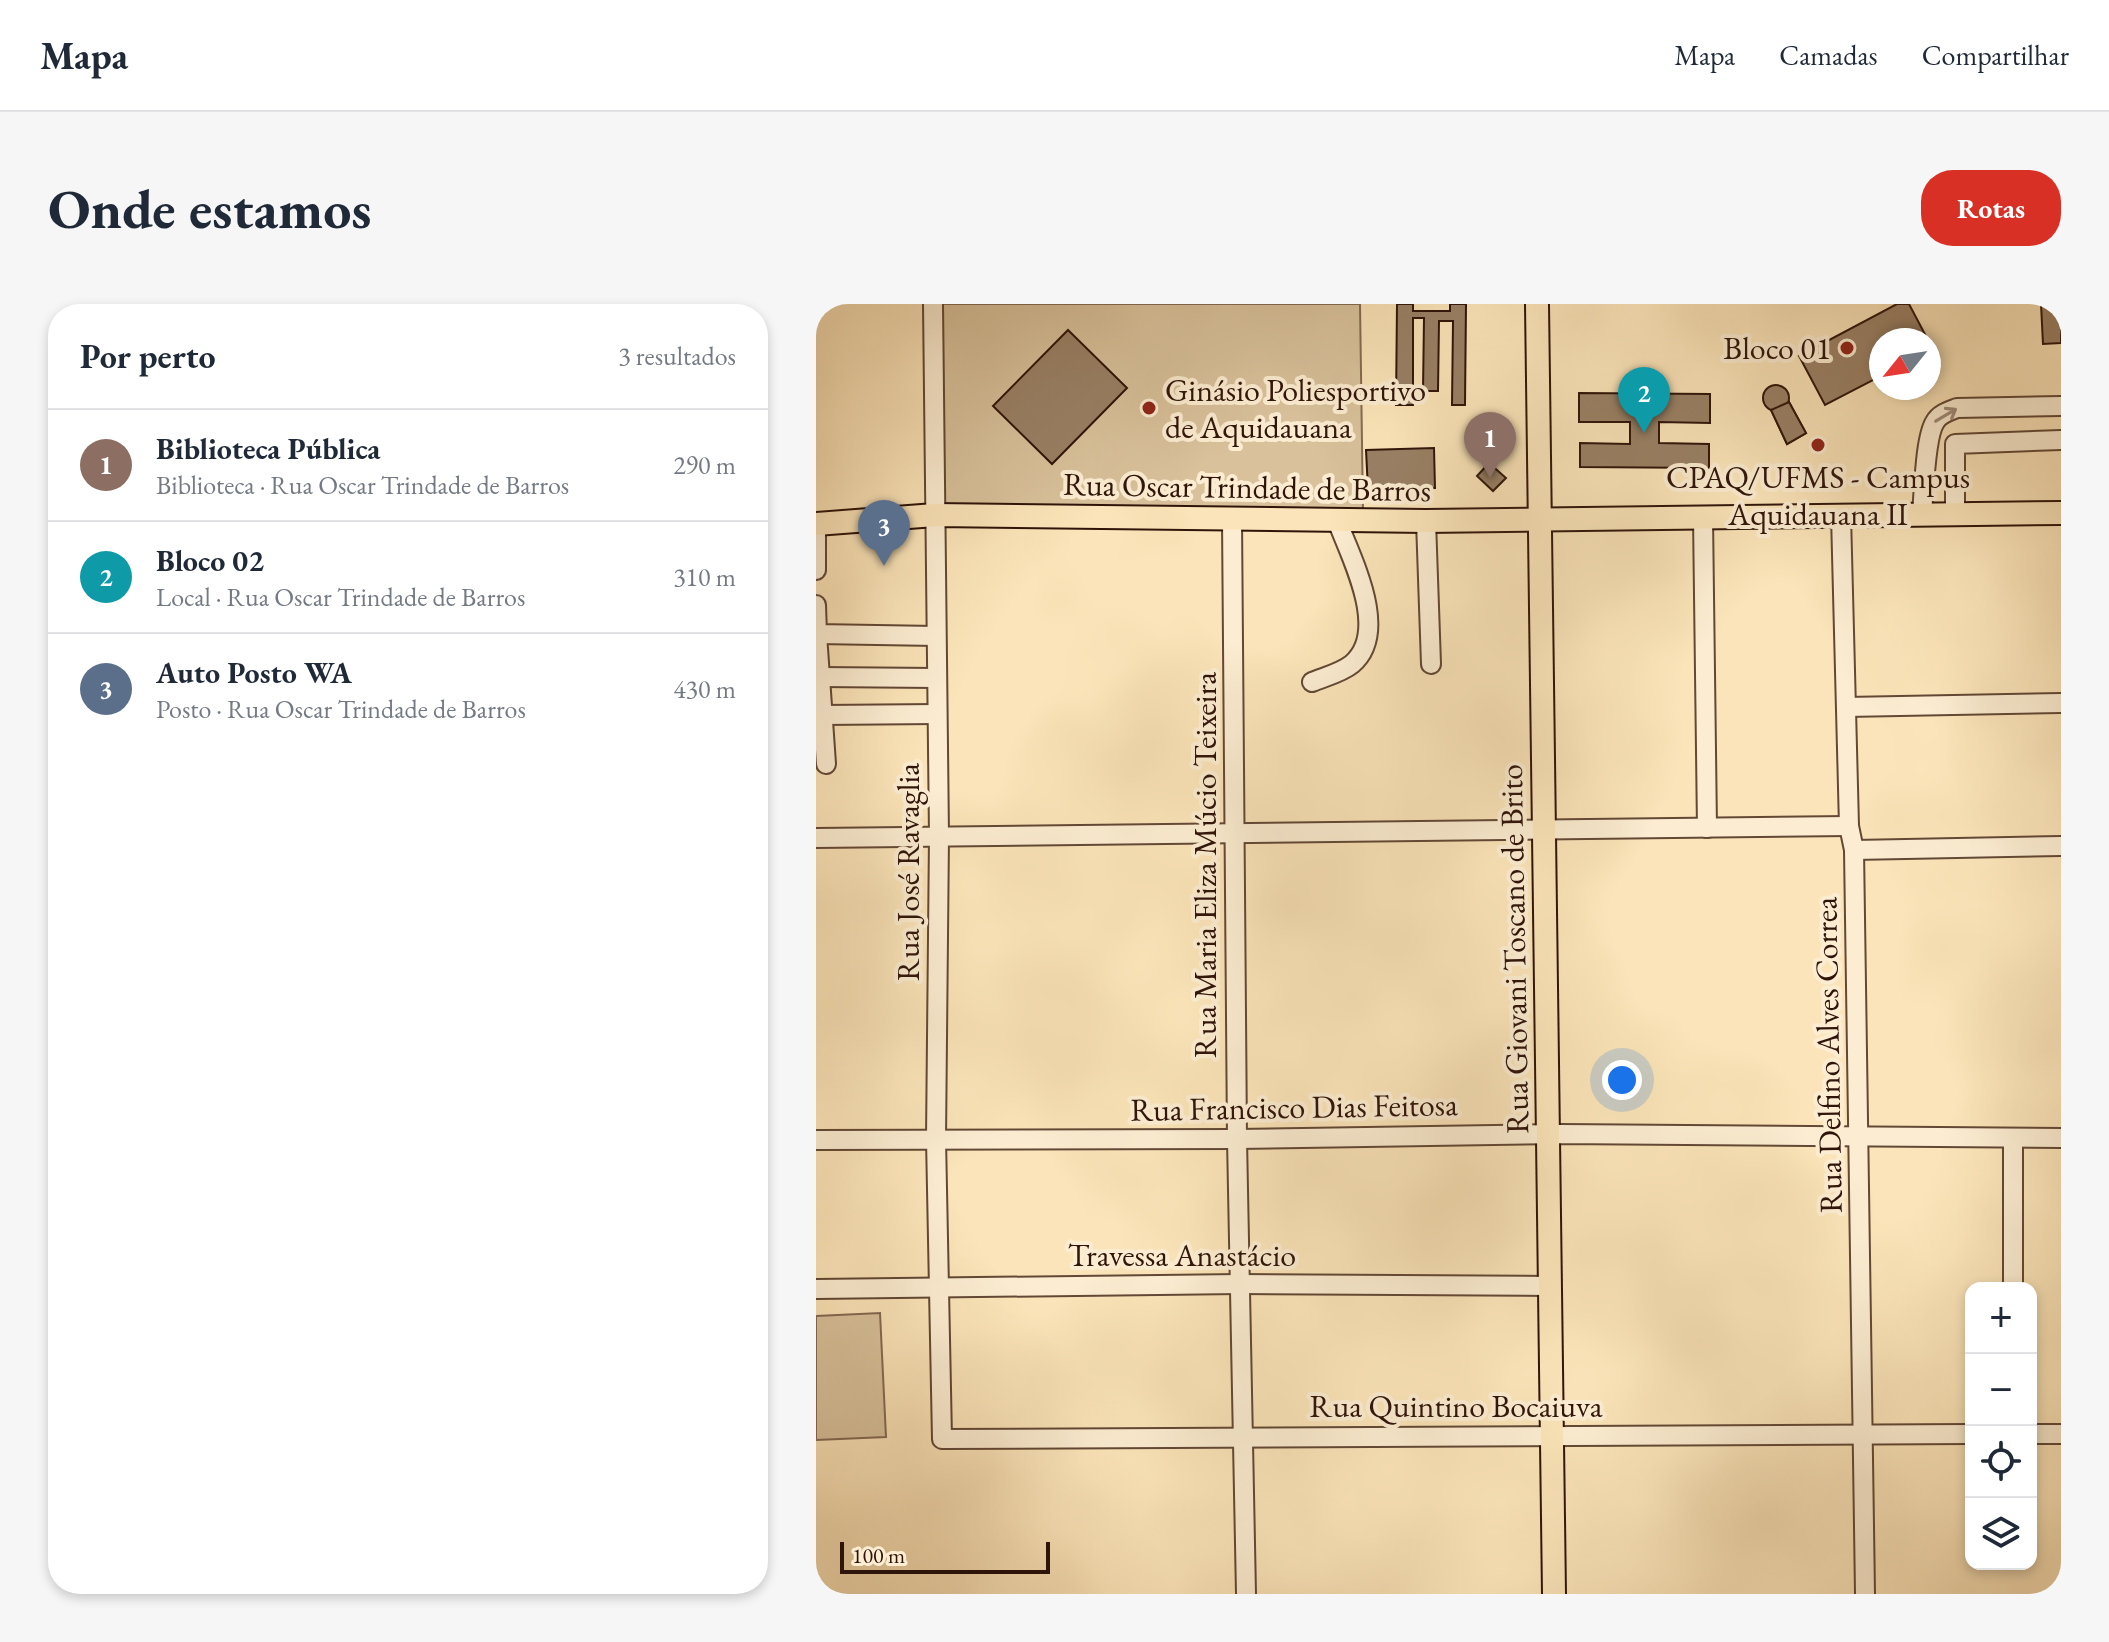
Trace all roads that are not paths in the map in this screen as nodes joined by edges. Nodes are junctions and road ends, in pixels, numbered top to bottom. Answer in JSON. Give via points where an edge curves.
{"nodes":[{"id":1,"x":933,"y":304,"type":"edge"},
{"id":2,"x":1537,"y":304,"type":"edge"},
{"id":3,"x":2061,"y":406,"type":"edge"},
{"id":4,"x":2061,"y":440,"type":"edge"},
{"id":5,"x":1929,"y":443,"type":"junction"},
{"id":6,"x":1955,"y":444,"type":"junction"},
{"id":7,"x":1922,"y":513,"type":"junction"},
{"id":8,"x":2061,"y":513,"type":"edge"},
{"id":9,"x":1955,"y":514,"type":"junction"},
{"id":10,"x":935,"y":515,"type":"junction"},
{"id":11,"x":1841,"y":515,"type":"junction"},
{"id":12,"x":1703,"y":517,"type":"junction"},
{"id":13,"x":1336,"y":518,"type":"junction"},
{"id":14,"x":1232,"y":519,"type":"junction"},
{"id":15,"x":1539,"y":519,"type":"junction"},
{"id":16,"x":1426,"y":521,"type":"junction"},
{"id":17,"x":816,"y":524,"type":"edge"},
{"id":18,"x":816,"y":570,"type":"edge"},
{"id":19,"x":816,"y":605,"type":"edge"},
{"id":20,"x":817,"y":634,"type":"edge"},
{"id":21,"x":936,"y":636,"type":"junction"},
{"id":22,"x":1431,"y":664,"type":"dead end"},
{"id":23,"x":819,"y":677,"type":"junction"},
{"id":24,"x":937,"y":678,"type":"junction"},
{"id":25,"x":1312,"y":682,"type":"dead end"},
{"id":26,"x":2061,"y":703,"type":"edge"},
{"id":27,"x":1846,"y":707,"type":"junction"},
{"id":28,"x":937,"y":714,"type":"junction"},
{"id":29,"x":822,"y":715,"type":"junction"},
{"id":30,"x":826,"y":764,"type":"dead end"},
{"id":31,"x":1849,"y":826,"type":"junction"},
{"id":32,"x":1707,"y":828,"type":"junction"},
{"id":33,"x":1546,"y":829,"type":"junction"},
{"id":34,"x":1234,"y":833,"type":"junction"},
{"id":35,"x":939,"y":836,"type":"junction"},
{"id":36,"x":816,"y":838,"type":"edge"},
{"id":37,"x":2061,"y":846,"type":"edge"},
{"id":38,"x":1854,"y":850,"type":"junction"},
{"id":39,"x":1547,"y":1134,"type":"junction"},
{"id":40,"x":1859,"y":1136,"type":"junction"},
{"id":41,"x":2013,"y":1138,"type":"junction"},
{"id":42,"x":2061,"y":1138,"type":"edge"},
{"id":43,"x":936,"y":1139,"type":"junction"},
{"id":44,"x":1237,"y":1139,"type":"junction"},
{"id":45,"x":816,"y":1140,"type":"edge"},
{"id":46,"x":2013,"y":1282,"type":"edge"},
{"id":47,"x":1240,"y":1284,"type":"junction"},
{"id":48,"x":939,"y":1286,"type":"junction"},
{"id":49,"x":1549,"y":1286,"type":"junction"},
{"id":50,"x":816,"y":1289,"type":"edge"},
{"id":51,"x":1863,"y":1434,"type":"junction"},
{"id":52,"x":1965,"y":1434,"type":"edge"},
{"id":53,"x":2037,"y":1434,"type":"edge"},
{"id":54,"x":2061,"y":1434,"type":"edge"},
{"id":55,"x":1552,"y":1435,"type":"junction"},
{"id":56,"x":1243,"y":1437,"type":"junction"},
{"id":57,"x":942,"y":1439,"type":"joint"},
{"id":58,"x":1246,"y":1594,"type":"edge"},
{"id":59,"x":1554,"y":1594,"type":"edge"},
{"id":60,"x":1865,"y":1594,"type":"edge"}],
"edges":[{"from":1,"to":10,"type":"street","name":"Rua José Ravaglia"},
{"from":2,"to":15,"type":"main road","name":"Rua Giovani Toscano de Brito"},
{"from":5,"to":3,"type":"street","one_way":true,"via":[[1934,423],[1957,408]]},
{"from":4,"to":6,"type":"street"},
{"from":5,"to":6,"type":"street"},
{"from":5,"to":7,"type":"street"},
{"from":6,"to":9,"type":"street"},
{"from":7,"to":9,"type":"main road","name":"Rua Oscar Trindade de Barros"},
{"from":7,"to":11,"type":"main road","name":"Rua Oscar Trindade de Barros"},
{"from":8,"to":9,"type":"main road","name":"Rua Oscar Trindade de Barros"},
{"from":10,"to":14,"type":"main road","name":"Rua Oscar Trindade de Barros"},
{"from":10,"to":17,"type":"main road","name":"Rua Oscar Trindade de Barros"},
{"from":10,"to":21,"type":"street","name":"Rua José Ravaglia"},
{"from":11,"to":12,"type":"main road","name":"Rua Oscar Trindade de Barros"},
{"from":11,"to":27,"type":"street","name":"Rua Delfino Alves Correa"},
{"from":12,"to":15,"type":"main road","name":"Rua Oscar Trindade de Barros"},
{"from":12,"to":32,"type":"street"},
{"from":13,"to":14,"type":"main road","name":"Rua Oscar Trindade de Barros"},
{"from":13,"to":16,"type":"main road","name":"Rua Oscar Trindade de Barros"},
{"from":13,"to":25,"type":"street","via":[[1367,602],[1368,634],[1350,666]]},
{"from":14,"to":34,"type":"street","name":"Rua Maria Eliza Múcio Teixeira"},
{"from":15,"to":16,"type":"main road","name":"Rua Oscar Trindade de Barros"},
{"from":15,"to":33,"type":"main road","name":"Rua Giovani Toscano de Brito"},
{"from":16,"to":22,"type":"street"},
{"from":17,"to":18,"type":"street"},
{"from":19,"to":20,"type":"street"},
{"from":20,"to":21,"type":"street"},
{"from":20,"to":23,"type":"street"},
{"from":21,"to":24,"type":"street","name":"Rua José Ravaglia"},
{"from":23,"to":24,"type":"street"},
{"from":23,"to":29,"type":"street"},
{"from":24,"to":28,"type":"street","name":"Rua José Ravaglia"},
{"from":26,"to":27,"type":"street"},
{"from":27,"to":31,"type":"street","name":"Rua Delfino Alves Correa"},
{"from":28,"to":29,"type":"street"},
{"from":28,"to":35,"type":"street","name":"Rua José Ravaglia"},
{"from":29,"to":30,"type":"street"},
{"from":31,"to":32,"type":"street"},
{"from":31,"to":38,"type":"street","name":"Rua Delfino Alves Correa"},
{"from":32,"to":33,"type":"street"},
{"from":33,"to":34,"type":"street"},
{"from":33,"to":39,"type":"main road","name":"Rua Giovani Toscano de Brito"},
{"from":34,"to":35,"type":"street"},
{"from":34,"to":44,"type":"street","name":"Rua Maria Eliza Múcio Teixeira"},
{"from":35,"to":36,"type":"street"},
{"from":35,"to":43,"type":"street","name":"Rua José Ravaglia"},
{"from":37,"to":38,"type":"street"},
{"from":38,"to":40,"type":"street","name":"Rua Delfino Alves Correa"},
{"from":39,"to":40,"type":"street","name":"Rua Francisco Dias Feitosa"},
{"from":39,"to":44,"type":"street","name":"Rua Francisco Dias Feitosa"},
{"from":39,"to":49,"type":"main road","name":"Rua Giovani Toscano de Brito"},
{"from":40,"to":41,"type":"street","name":"Rua Francisco Dias Feitosa"},
{"from":40,"to":51,"type":"street","name":"Rua Delfino Alves Correa"},
{"from":41,"to":42,"type":"street","name":"Rua Francisco Dias Feitosa"},
{"from":41,"to":46,"type":"street"},
{"from":43,"to":44,"type":"street","name":"Rua Francisco Dias Feitosa"},
{"from":43,"to":45,"type":"street","name":"Rua Francisco Dias Feitosa"},
{"from":43,"to":48,"type":"street","name":"Rua José Ravaglia"},
{"from":44,"to":47,"type":"street","name":"Rua Maria Eliza Múcio Teixeira"},
{"from":47,"to":48,"type":"street","name":"Travessa Anastácio"},
{"from":47,"to":49,"type":"street","name":"Travessa Anastácio"},
{"from":47,"to":56,"type":"street","name":"Rua Maria Eliza Múcio Teixeira"},
{"from":48,"to":50,"type":"street","name":"Travessa Anastácio"},
{"from":48,"to":57,"type":"street","name":"Rua José Ravaglia"},
{"from":49,"to":55,"type":"main road","name":"Rua Giovani Toscano de Brito"},
{"from":51,"to":52,"type":"street","name":"Rua Quintino Bocaiuva"},
{"from":51,"to":55,"type":"street","name":"Rua Quintino Bocaiuva"},
{"from":51,"to":60,"type":"street","name":"Rua Delfino Alves Correa"},
{"from":53,"to":54,"type":"street"},
{"from":55,"to":56,"type":"street","name":"Rua Quintino Bocaiuva"},
{"from":55,"to":59,"type":"main road","name":"Rua Giovani Toscano de Brito"},
{"from":56,"to":57,"type":"street","name":"Rua Quintino Bocaiuva"},
{"from":56,"to":58,"type":"street","name":"Rua Maria Eliza Múcio Teixeira"}]}
